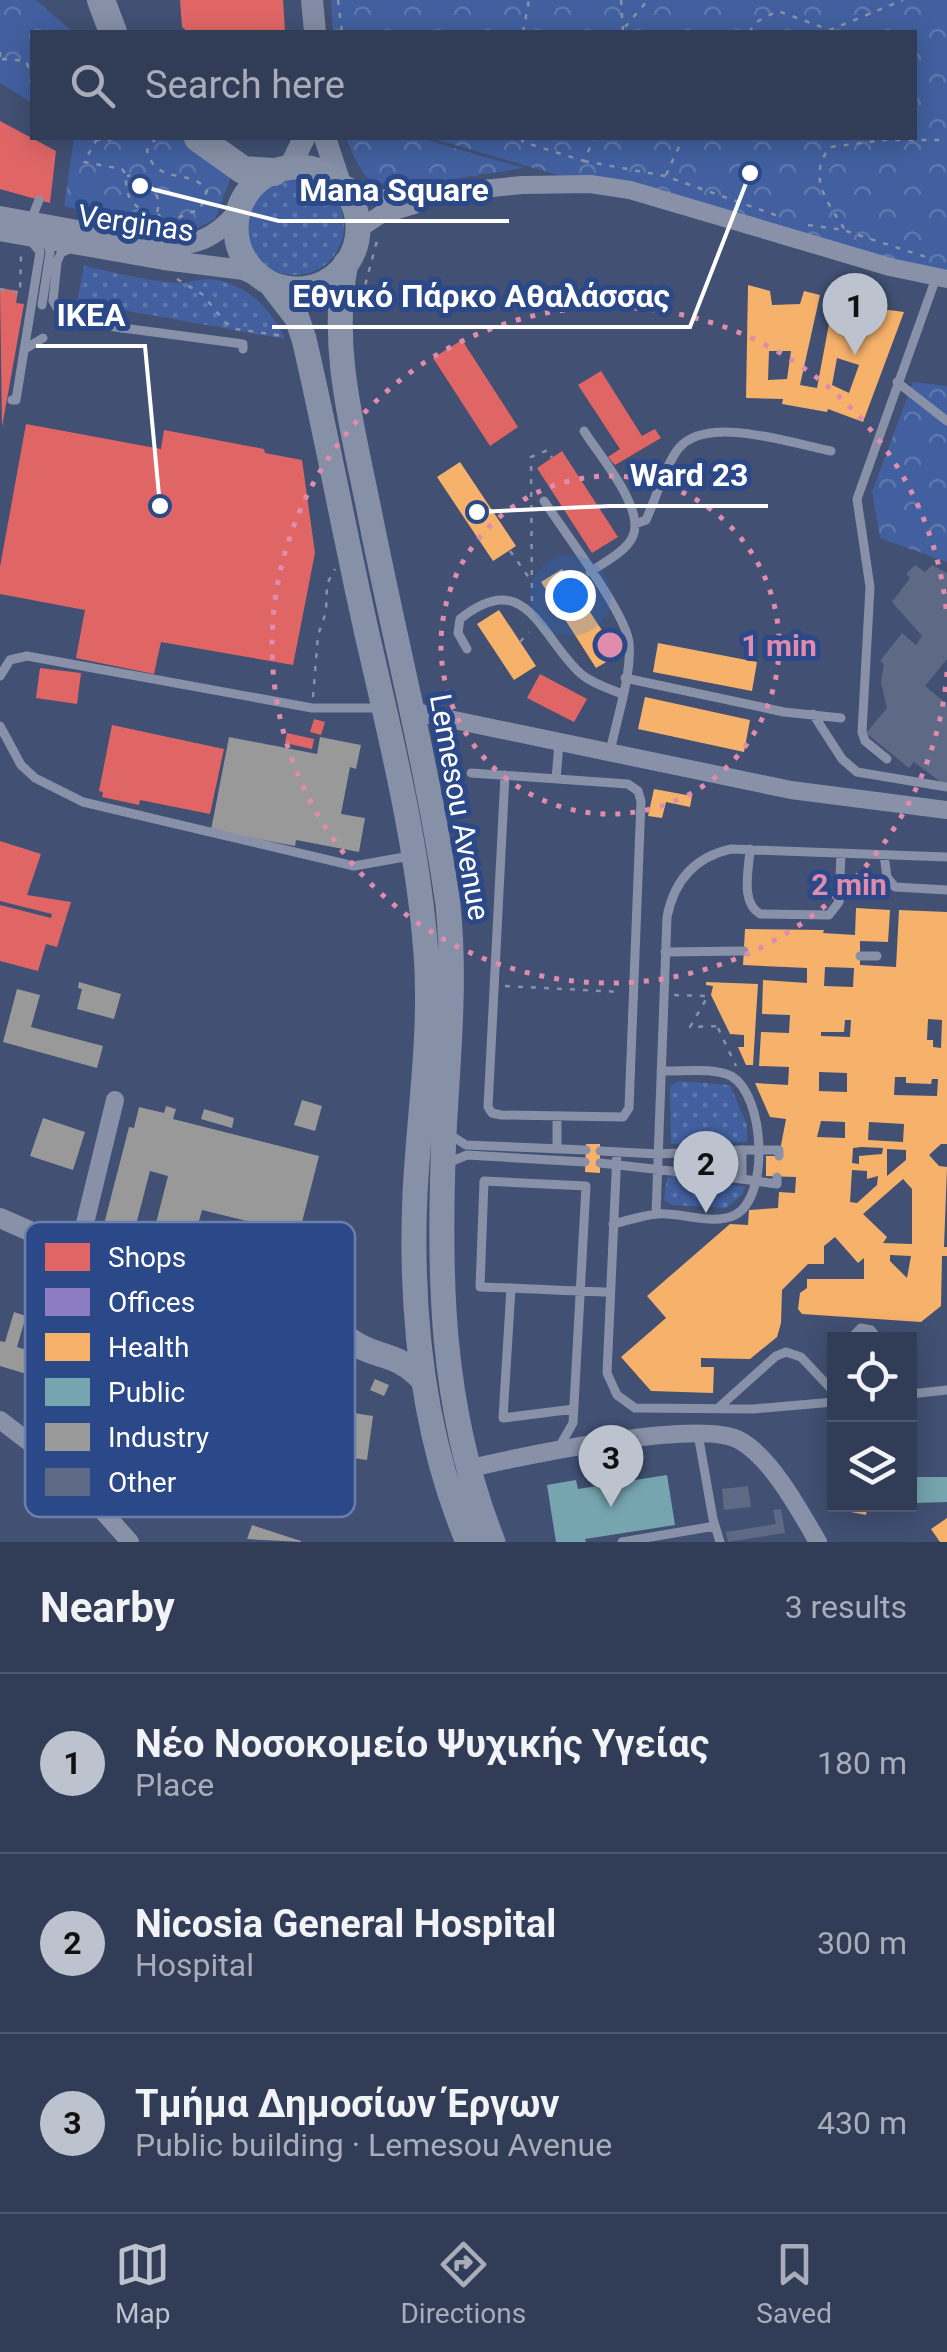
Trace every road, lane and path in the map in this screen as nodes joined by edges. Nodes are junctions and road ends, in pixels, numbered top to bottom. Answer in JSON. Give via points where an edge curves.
{"nodes":[{"id":1,"x":101,"y":0,"type":"edge"},
{"id":2,"x":300,"y":0,"type":"edge"},
{"id":3,"x":312,"y":0,"type":"edge"},
{"id":4,"x":338,"y":0,"type":"edge"},
{"id":5,"x":530,"y":0,"type":"edge"},
{"id":6,"x":621,"y":0,"type":"edge"},
{"id":7,"x":648,"y":0,"type":"edge"},
{"id":8,"x":902,"y":0,"type":"edge"},
{"id":9,"x":625,"y":26,"type":"junction"},
{"id":10,"x":112,"y":30,"type":"edge"},
{"id":11,"x":302,"y":30,"type":"edge"},
{"id":12,"x":315,"y":30,"type":"edge"},
{"id":13,"x":342,"y":30,"type":"edge"},
{"id":14,"x":523,"y":30,"type":"edge"},
{"id":15,"x":624,"y":30,"type":"edge"},
{"id":16,"x":751,"y":30,"type":"edge"},
{"id":17,"x":830,"y":30,"type":"edge"},
{"id":18,"x":830,"y":30,"type":"edge"},
{"id":19,"x":0,"y":52,"type":"edge"},
{"id":20,"x":1,"y":62,"type":"edge"},
{"id":21,"x":30,"y":72,"type":"edge"},
{"id":22,"x":95,"y":140,"type":"edge"},
{"id":23,"x":154,"y":140,"type":"edge"},
{"id":24,"x":201,"y":140,"type":"edge"},
{"id":25,"x":303,"y":140,"type":"edge"},
{"id":26,"x":325,"y":140,"type":"edge"},
{"id":27,"x":522,"y":140,"type":"edge"},
{"id":28,"x":593,"y":140,"type":"edge"},
{"id":29,"x":682,"y":140,"type":"edge"},
{"id":30,"x":947,"y":140,"type":"edge"},
{"id":31,"x":584,"y":161,"type":"junction"},
{"id":32,"x":282,"y":170,"type":"junction"},
{"id":33,"x":127,"y":176,"type":"junction"},
{"id":34,"x":665,"y":176,"type":"junction"},
{"id":35,"x":340,"y":183,"type":"junction"},
{"id":36,"x":453,"y":194,"type":"junction"},
{"id":37,"x":38,"y":200,"type":"dead end"},
{"id":38,"x":143,"y":211,"type":"junction"},
{"id":39,"x":157,"y":212,"type":"junction"},
{"id":40,"x":0,"y":216,"type":"edge"},
{"id":41,"x":136,"y":216,"type":"dead end"},
{"id":42,"x":236,"y":216,"type":"junction"},
{"id":43,"x":787,"y":219,"type":"dead end"},
{"id":44,"x":804,"y":224,"type":"dead end"},
{"id":45,"x":168,"y":226,"type":"junction"},
{"id":46,"x":371,"y":229,"type":"junction"},
{"id":47,"x":845,"y":230,"type":"junction"},
{"id":48,"x":18,"y":234,"type":"edge"},
{"id":49,"x":165,"y":238,"type":"dead end"},
{"id":50,"x":47,"y":240,"type":"junction"},
{"id":51,"x":76,"y":245,"type":"junction"},
{"id":52,"x":346,"y":264,"type":"junction"},
{"id":53,"x":942,"y":273,"type":"edge"},
{"id":54,"x":170,"y":276,"type":"dead end"},
{"id":55,"x":266,"y":281,"type":"junction"},
{"id":56,"x":0,"y":289,"type":"edge"},
{"id":57,"x":362,"y":296,"type":"dead end"},
{"id":58,"x":42,"y":305,"type":"dead end"},
{"id":59,"x":78,"y":322,"type":"junction"},
{"id":60,"x":134,"y":335,"type":"dead end"},
{"id":61,"x":290,"y":337,"type":"dead end"},
{"id":62,"x":43,"y":338,"type":"dead end"},
{"id":63,"x":26,"y":346,"type":"junction"},
{"id":64,"x":243,"y":349,"type":"dead end"},
{"id":65,"x":898,"y":382,"type":"junction"},
{"id":66,"x":12,"y":400,"type":"dead end"},
{"id":67,"x":947,"y":420,"type":"edge"},
{"id":68,"x":584,"y":431,"type":"dead end"},
{"id":69,"x":831,"y":451,"type":"dead end"},
{"id":70,"x":552,"y":458,"type":"dead end"},
{"id":71,"x":544,"y":502,"type":"dead end"},
{"id":72,"x":634,"y":524,"type":"junction"},
{"id":73,"x":510,"y":551,"type":"dead end"},
{"id":74,"x":336,"y":568,"type":"dead end"},
{"id":75,"x":590,"y":572,"type":"junction"},
{"id":76,"x":532,"y":580,"type":"junction"},
{"id":77,"x":532,"y":612,"type":"junction"},
{"id":78,"x":468,"y":649,"type":"dead end"},
{"id":79,"x":0,"y":676,"type":"edge"},
{"id":80,"x":625,"y":678,"type":"junction"},
{"id":81,"x":622,"y":694,"type":"junction"},
{"id":82,"x":312,"y":708,"type":"junction"},
{"id":83,"x":398,"y":709,"type":"junction"},
{"id":84,"x":813,"y":714,"type":"junction"},
{"id":85,"x":841,"y":718,"type":"dead end"},
{"id":86,"x":0,"y":726,"type":"edge"},
{"id":87,"x":559,"y":743,"type":"junction"},
{"id":88,"x":610,"y":753,"type":"junction"},
{"id":89,"x":887,"y":759,"type":"dead end"},
{"id":90,"x":471,"y":773,"type":"dead end"},
{"id":91,"x":505,"y":775,"type":"junction"},
{"id":92,"x":556,"y":779,"type":"junction"},
{"id":93,"x":947,"y":787,"type":"edge"},
{"id":94,"x":947,"y":810,"type":"edge"},
{"id":95,"x":750,"y":849,"type":"junction"},
{"id":96,"x":841,"y":853,"type":"junction"},
{"id":97,"x":414,"y":855,"type":"junction"},
{"id":98,"x":884,"y":855,"type":"junction"},
{"id":99,"x":947,"y":858,"type":"edge"},
{"id":100,"x":947,"y":890,"type":"edge"},
{"id":101,"x":665,"y":952,"type":"junction"},
{"id":102,"x":744,"y":952,"type":"dead end"},
{"id":103,"x":860,"y":956,"type":"dead end"},
{"id":104,"x":877,"y":956,"type":"dead end"},
{"id":105,"x":717,"y":1027,"type":"dead end"},
{"id":106,"x":662,"y":1071,"type":"junction"},
{"id":107,"x":738,"y":1082,"type":"junction"},
{"id":108,"x":115,"y":1100,"type":"dead end"},
{"id":109,"x":557,"y":1117,"type":"junction"},
{"id":110,"x":444,"y":1132,"type":"junction"},
{"id":111,"x":556,"y":1148,"type":"junction"},
{"id":112,"x":586,"y":1150,"type":"dead end"},
{"id":113,"x":742,"y":1150,"type":"junction"},
{"id":114,"x":600,"y":1151,"type":"dead end"},
{"id":115,"x":617,"y":1152,"type":"junction"},
{"id":116,"x":658,"y":1154,"type":"junction"},
{"id":117,"x":779,"y":1156,"type":"dead end"},
{"id":118,"x":600,"y":1163,"type":"dead end"},
{"id":119,"x":444,"y":1164,"type":"junction"},
{"id":120,"x":617,"y":1164,"type":"junction"},
{"id":121,"x":658,"y":1168,"type":"junction"},
{"id":122,"x":777,"y":1176,"type":"dead end"},
{"id":123,"x":742,"y":1179,"type":"junction"},
{"id":124,"x":656,"y":1214,"type":"junction"},
{"id":125,"x":0,"y":1218,"type":"edge"},
{"id":126,"x":85,"y":1222,"type":"edge"},
{"id":127,"x":613,"y":1224,"type":"junction"},
{"id":128,"x":25,"y":1229,"type":"edge"},
{"id":129,"x":511,"y":1288,"type":"junction"},
{"id":130,"x":581,"y":1292,"type":"junction"},
{"id":131,"x":610,"y":1292,"type":"junction"},
{"id":132,"x":418,"y":1312,"type":"junction"},
{"id":133,"x":355,"y":1341,"type":"edge"},
{"id":134,"x":355,"y":1343,"type":"edge"},
{"id":135,"x":423,"y":1380,"type":"junction"},
{"id":136,"x":827,"y":1385,"type":"edge"},
{"id":137,"x":947,"y":1390,"type":"edge"},
{"id":138,"x":917,"y":1393,"type":"edge"},
{"id":139,"x":827,"y":1402,"type":"edge"},
{"id":140,"x":574,"y":1410,"type":"junction"},
{"id":141,"x":717,"y":1410,"type":"junction"},
{"id":142,"x":0,"y":1420,"type":"edge"},
{"id":143,"x":698,"y":1432,"type":"junction"},
{"id":144,"x":25,"y":1439,"type":"edge"},
{"id":145,"x":556,"y":1451,"type":"junction"},
{"id":146,"x":467,"y":1469,"type":"junction"},
{"id":147,"x":107,"y":1517,"type":"edge"},
{"id":148,"x":715,"y":1526,"type":"junction"},
{"id":149,"x":130,"y":1542,"type":"edge"},
{"id":150,"x":468,"y":1542,"type":"edge"},
{"id":151,"x":493,"y":1542,"type":"edge"},
{"id":152,"x":622,"y":1542,"type":"edge"},
{"id":153,"x":720,"y":1542,"type":"edge"},
{"id":154,"x":818,"y":1542,"type":"edge"}],
"edges":[{"from":1,"to":10,"type":"highway"},
{"from":2,"to":11,"type":"main road"},
{"from":3,"to":12,"type":"main road"},
{"from":4,"to":13,"type":"path"},
{"from":5,"to":14,"type":"path"},
{"from":6,"to":9,"type":"path"},
{"from":7,"to":9,"type":"path"},
{"from":8,"to":18,"type":"path"},
{"from":9,"to":15,"type":"path"},
{"from":16,"to":17,"type":"path","via":[[778,12]]},
{"from":19,"to":20,"type":"path"},
{"from":20,"to":21,"type":"path","via":[[26,61]]},
{"from":22,"to":33,"type":"path","via":[[84,162],[116,165]]},
{"from":23,"to":45,"type":"path","via":[[149,160],[168,176],[197,180],[207,191],[198,212]]},
{"from":24,"to":32,"type":"highway","via":[[243,170]]},
{"from":25,"to":32,"type":"main road"},
{"from":26,"to":35,"type":"main road"},
{"from":27,"to":31,"type":"path"},
{"from":28,"to":31,"type":"path"},
{"from":29,"to":34,"type":"path"},
{"from":30,"to":47,"type":"path","via":[[830,147],[820,160],[819,183]]},
{"from":31,"to":34,"type":"path"},
{"from":32,"to":35,"type":"main road","via":[[308,168]]},
{"from":32,"to":42,"type":"main road","via":[[257,182]]},
{"from":33,"to":38,"type":"path","via":[[128,195]]},
{"from":33,"to":39,"type":"path","via":[[150,184]]},
{"from":34,"to":43,"type":"path"},
{"from":35,"to":36,"type":"street","via":[[377,199]]},
{"from":35,"to":46,"type":"main road"},
{"from":36,"to":46,"type":"street","via":[[380,215]]},
{"from":36,"to":53,"type":"street","via":[[556,184],[630,190]]},
{"from":37,"to":48,"type":"lane"},
{"from":38,"to":39,"type":"path"},
{"from":38,"to":41,"type":"path"},
{"from":39,"to":45,"type":"path"},
{"from":40,"to":48,"type":"street","name":"Verginas"},
{"from":42,"to":48,"type":"street","name":"Verginas","via":[[194,245]]},
{"from":42,"to":55,"type":"main road","via":[[239,251]]},
{"from":44,"to":47,"type":"path"},
{"from":45,"to":49,"type":"path"},
{"from":46,"to":52,"type":"main road"},
{"from":46,"to":57,"type":"path","via":[[377,238]]},
{"from":47,"to":53,"type":"path"},
{"from":48,"to":50,"type":"street","name":"Verginas"},
{"from":48,"to":56,"type":"path","via":[[20,293]]},
{"from":48,"to":63,"type":"lane","via":[[40,252]]},
{"from":50,"to":51,"type":"street","name":"Verginas"},
{"from":50,"to":58,"type":"lane"},
{"from":51,"to":55,"type":"street","name":"Verginas","via":[[244,270]]},
{"from":51,"to":59,"type":"lane","via":[[57,262],[53,302]]},
{"from":52,"to":55,"type":"main road","via":[[312,287]]},
{"from":52,"to":83,"type":"main road","name":"Lemesou Avenue","via":[[338,312],[341,355]]},
{"from":53,"to":65,"type":"lane"},
{"from":54,"to":61,"type":"path","via":[[202,294],[236,329]]},
{"from":55,"to":83,"type":"main road","name":"Lemesou Avenue","via":[[304,339]]},
{"from":59,"to":60,"type":"lane"},
{"from":59,"to":64,"type":"lane"},
{"from":62,"to":63,"type":"lane"},
{"from":63,"to":66,"type":"lane"},
{"from":65,"to":67,"type":"lane"},
{"from":65,"to":89,"type":"lane","via":[[856,499],[870,588],[862,732]]},
{"from":68,"to":72,"type":"lane","via":[[628,499]]},
{"from":69,"to":72,"type":"lane","via":[[708,432],[678,449],[646,520]]},
{"from":70,"to":76,"type":"path","via":[[548,450],[531,457]]},
{"from":71,"to":75,"type":"lane"},
{"from":72,"to":75,"type":"lane","via":[[628,544]]},
{"from":73,"to":76,"type":"path"},
{"from":74,"to":82,"type":"path","via":[[318,636]]},
{"from":75,"to":80,"type":"lane","via":[[629,638]]},
{"from":76,"to":77,"type":"path"},
{"from":77,"to":78,"type":"lane","via":[[507,600],[486,602],[458,623]]},
{"from":77,"to":81,"type":"lane","via":[[583,676]]},
{"from":79,"to":82,"type":"lane","via":[[10,660],[27,656]]},
{"from":80,"to":81,"type":"lane"},
{"from":80,"to":84,"type":"lane"},
{"from":81,"to":88,"type":"lane"},
{"from":82,"to":83,"type":"lane"},
{"from":83,"to":87,"type":"street"},
{"from":83,"to":97,"type":"main road","name":"Lemesou Avenue"},
{"from":83,"to":110,"type":"main road","name":"Lemesou Avenue","via":[[442,860],[453,957]]},
{"from":84,"to":85,"type":"lane"},
{"from":84,"to":93,"type":"lane","via":[[857,772]]},
{"from":86,"to":97,"type":"lane","via":[[35,778],[83,802],[354,866]]},
{"from":87,"to":88,"type":"street"},
{"from":87,"to":92,"type":"lane"},
{"from":88,"to":94,"type":"street","via":[[791,790]]},
{"from":90,"to":91,"type":"lane"},
{"from":91,"to":92,"type":"lane"},
{"from":91,"to":109,"type":"lane","via":[[488,1107],[500,1115]]},
{"from":92,"to":109,"type":"lane","via":[[628,784],[641,801],[628,1112]]},
{"from":95,"to":96,"type":"lane"},
{"from":95,"to":96,"type":"lane","via":[[749,901],[760,914],[828,915],[840,897]]},
{"from":95,"to":101,"type":"lane","via":[[718,852],[678,883]]},
{"from":96,"to":98,"type":"lane"},
{"from":97,"to":132,"type":"main road","name":"Lemesou Avenue","via":[[427,1010],[415,1194]]},
{"from":98,"to":99,"type":"lane"},
{"from":98,"to":100,"type":"lane","via":[[895,887]]},
{"from":101,"to":102,"type":"lane"},
{"from":101,"to":106,"type":"lane"},
{"from":103,"to":104,"type":"lane"},
{"from":105,"to":107,"type":"path"},
{"from":106,"to":107,"type":"lane","via":[[724,1074]]},
{"from":106,"to":116,"type":"lane"},
{"from":107,"to":124,"type":"lane","via":[[757,1121],[750,1202],[723,1218]]},
{"from":108,"to":126,"type":"street"},
{"from":109,"to":111,"type":"lane"},
{"from":110,"to":111,"type":"lane","via":[[466,1146]]},
{"from":110,"to":119,"type":"main road","name":"Lemesou Avenue"},
{"from":111,"to":112,"type":"lane"},
{"from":111,"to":119,"type":"lane","via":[[580,1162],[467,1155]]},
{"from":113,"to":116,"type":"lane"},
{"from":113,"to":117,"type":"lane","bridge":true,"via":[[779,1150]]},
{"from":113,"to":123,"type":"lane","bridge":true},
{"from":114,"to":115,"type":"lane"},
{"from":115,"to":116,"type":"lane"},
{"from":115,"to":120,"type":"lane"},
{"from":116,"to":121,"type":"lane"},
{"from":118,"to":120,"type":"lane"},
{"from":119,"to":146,"type":"main road","name":"Lemesou Avenue","via":[[447,1368]]},
{"from":120,"to":121,"type":"lane"},
{"from":120,"to":127,"type":"lane"},
{"from":121,"to":123,"type":"lane"},
{"from":121,"to":124,"type":"lane"},
{"from":122,"to":123,"type":"lane","bridge":true,"via":[[777,1184]]},
{"from":124,"to":127,"type":"lane"},
{"from":125,"to":128,"type":"street"},
{"from":127,"to":131,"type":"lane"},
{"from":129,"to":130,"type":"lane"},
{"from":129,"to":130,"type":"lane","via":[[480,1287],[484,1181],[586,1186]]},
{"from":129,"to":140,"type":"lane","via":[[504,1418]]},
{"from":130,"to":131,"type":"lane"},
{"from":130,"to":140,"type":"lane"},
{"from":131,"to":141,"type":"lane","via":[[607,1373],[617,1395],[635,1408]]},
{"from":132,"to":133,"type":"main road","via":[[394,1337]]},
{"from":132,"to":135,"type":"main road","name":"Lemesou Avenue"},
{"from":134,"to":135,"type":"main road","via":[[398,1358]]},
{"from":135,"to":150,"type":"main road","name":"Lemesou Avenue","via":[[441,1469]]},
{"from":136,"to":141,"type":"lane","via":[[786,1352]]},
{"from":137,"to":138,"type":"lane"},
{"from":139,"to":141,"type":"lane"},
{"from":140,"to":145,"type":"lane"},
{"from":142,"to":144,"type":"street"},
{"from":143,"to":145,"type":"street"},
{"from":143,"to":148,"type":"lane"},
{"from":143,"to":154,"type":"street","via":[[720,1433],[754,1450]]},
{"from":145,"to":146,"type":"street"},
{"from":146,"to":151,"type":"main road","name":"Lemesou Avenue"},
{"from":147,"to":149,"type":"street"},
{"from":148,"to":152,"type":"lane"},
{"from":148,"to":153,"type":"lane"}]}
